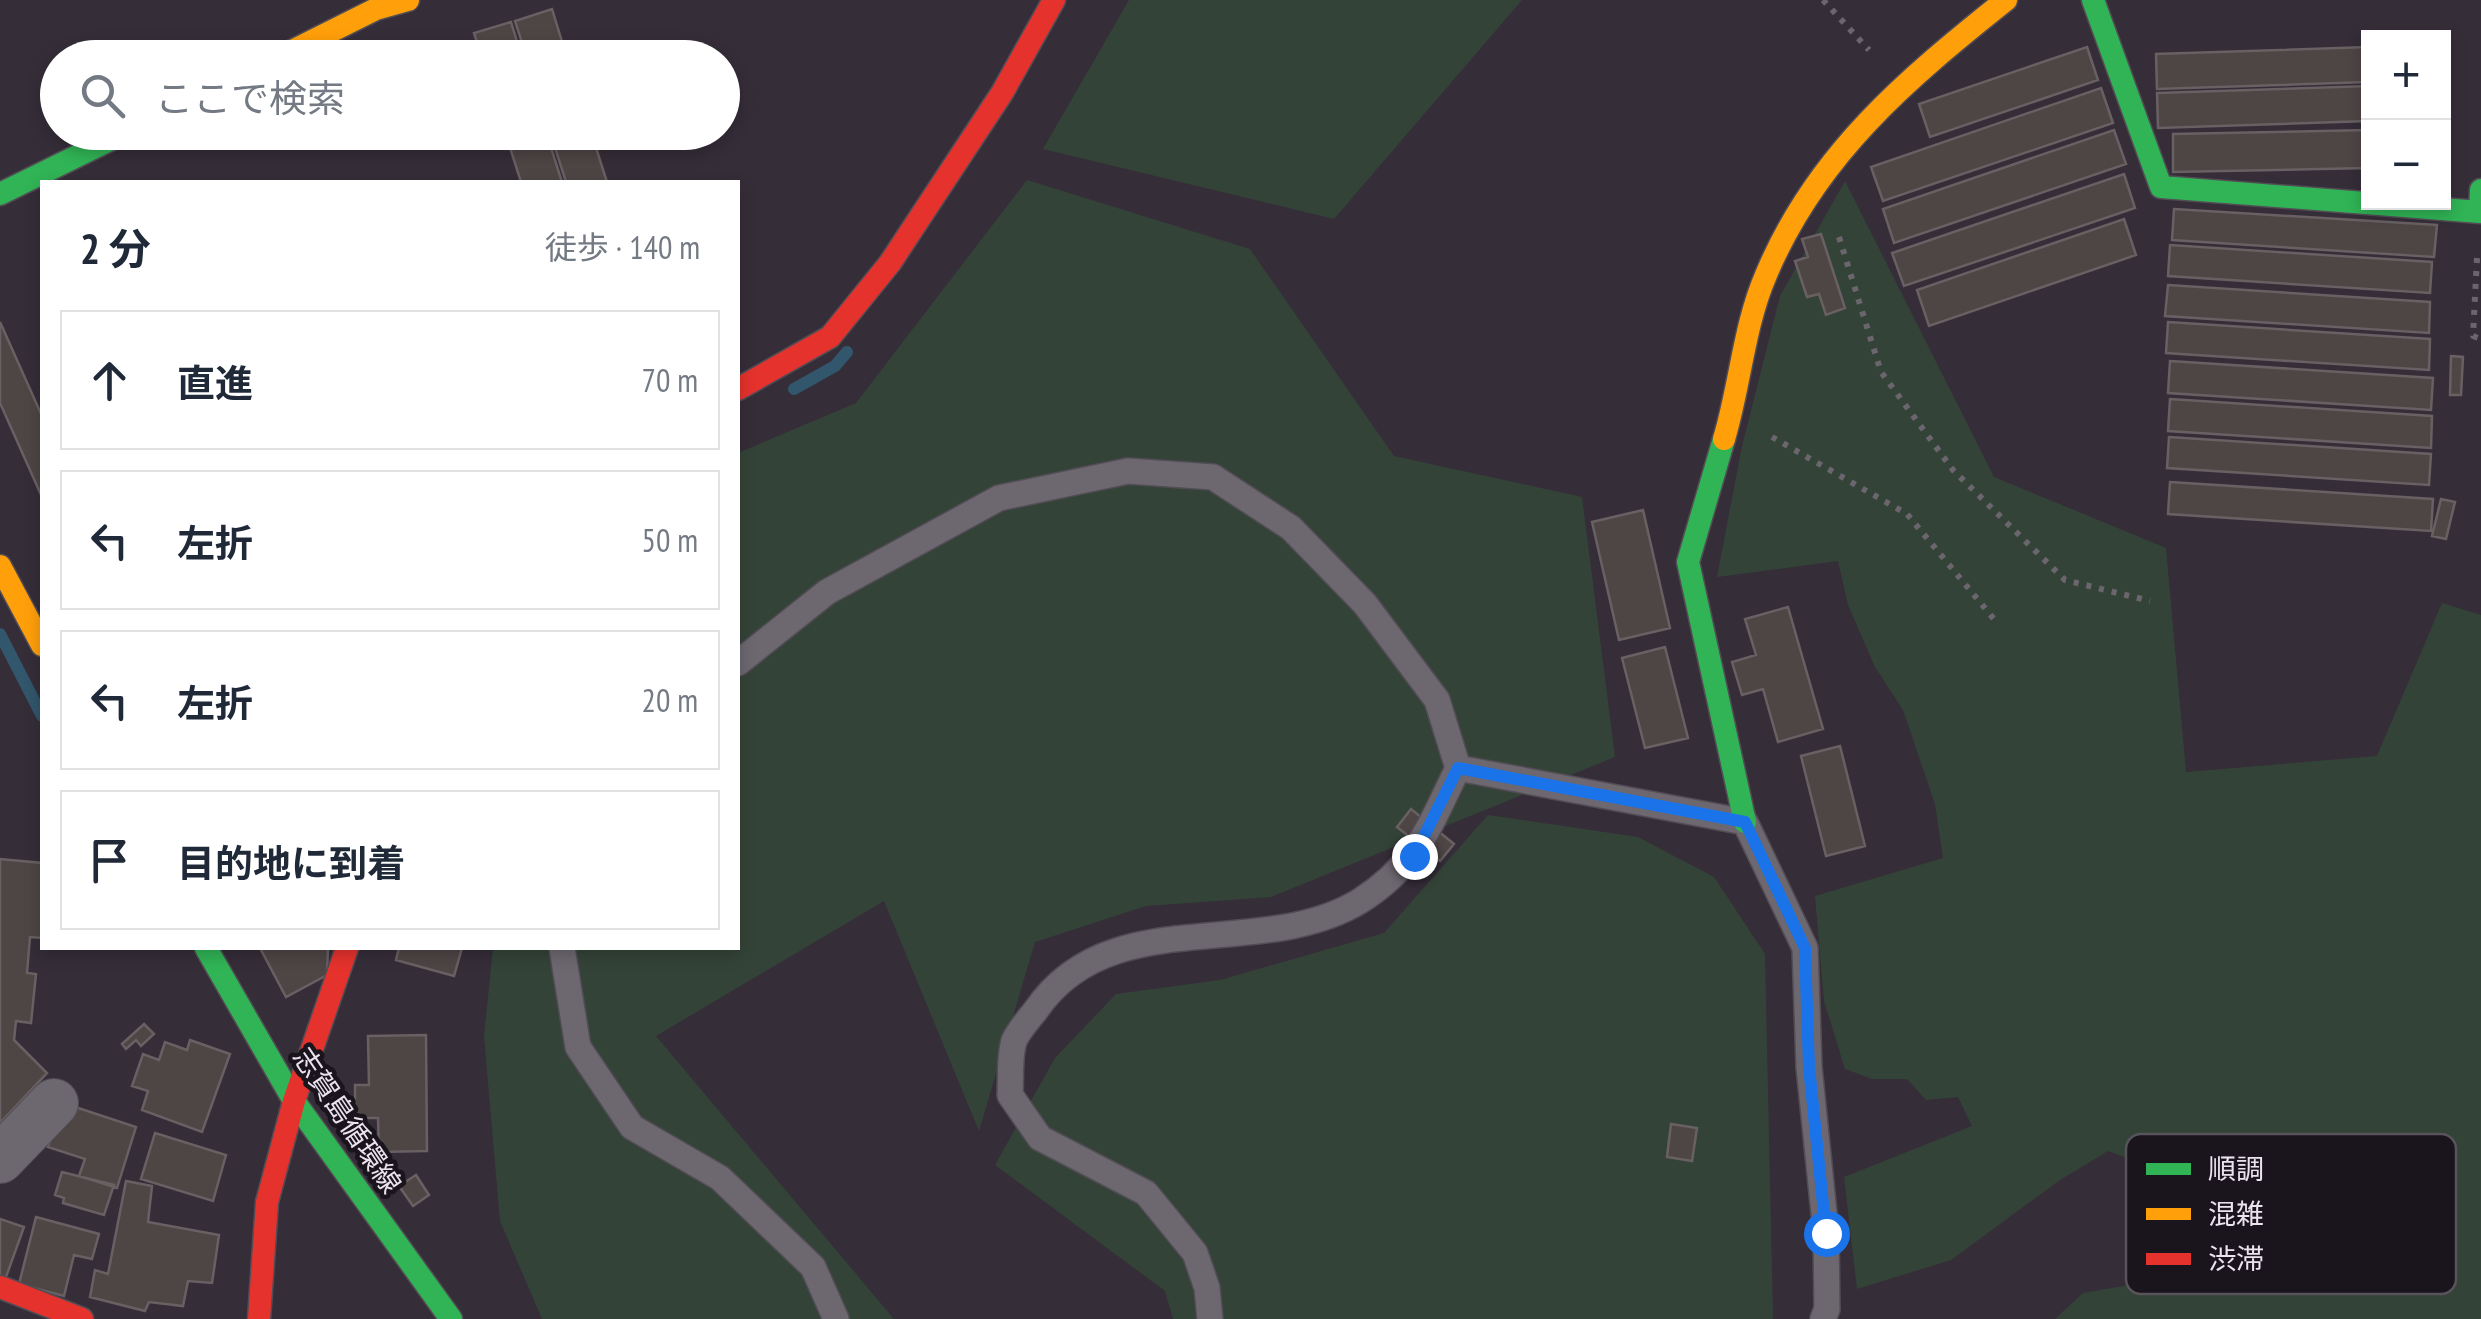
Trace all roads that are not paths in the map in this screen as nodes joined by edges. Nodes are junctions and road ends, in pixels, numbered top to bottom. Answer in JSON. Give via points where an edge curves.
{"nodes":[{"id":1,"x":408,"y":0,"type":"edge"},
{"id":2,"x":1054,"y":0,"type":"edge"},
{"id":3,"x":2006,"y":0,"type":"edge"},
{"id":4,"x":2093,"y":0,"type":"edge"},
{"id":5,"x":314,"y":40,"type":"edge"},
{"id":6,"x":89,"y":150,"type":"edge"},
{"id":7,"x":0,"y":194,"type":"edge"},
{"id":8,"x":2480,"y":201,"type":"edge"},
{"id":9,"x":740,"y":389,"type":"edge"},
{"id":10,"x":0,"y":566,"type":"edge"},
{"id":11,"x":40,"y":641,"type":"edge"},
{"id":12,"x":740,"y":661,"type":"edge"},
{"id":13,"x":1458,"y":768,"type":"junction"},
{"id":14,"x":1745,"y":822,"type":"junction"},
{"id":15,"x":207,"y":950,"type":"edge"},
{"id":16,"x":346,"y":950,"type":"edge"},
{"id":17,"x":562,"y":950,"type":"edge"},
{"id":18,"x":294,"y":1101,"type":"junction"},
{"id":19,"x":54,"y":1103,"type":"dead end"},
{"id":20,"x":0,"y":1159,"type":"edge"},
{"id":21,"x":0,"y":1287,"type":"edge"},
{"id":22,"x":82,"y":1319,"type":"edge"},
{"id":23,"x":258,"y":1319,"type":"edge"},
{"id":24,"x":451,"y":1319,"type":"edge"},
{"id":25,"x":836,"y":1319,"type":"edge"},
{"id":26,"x":1210,"y":1319,"type":"edge"},
{"id":27,"x":1823,"y":1319,"type":"edge"}],
"edges":[{"from":1,"to":5,"type":"street"},
{"from":2,"to":9,"type":"street","via":[[1002,93],[890,263],[830,337]]},
{"from":3,"to":14,"type":"street","via":[[1901,84],[1805,196],[1764,278],[1688,562]]},
{"from":4,"to":8,"type":"street","via":[[2161,187]]},
{"from":6,"to":7,"type":"street"},
{"from":10,"to":11,"type":"street"},
{"from":12,"to":13,"type":"lane","via":[[827,592],[999,498],[1128,471],[1213,477],[1291,528],[1365,604],[1437,700]]},
{"from":13,"to":14,"type":"lane"},
{"from":13,"to":26,"type":"lane","via":[[1414,856],[1359,901],[1293,928],[1168,938],[1092,959],[1050,989],[1014,1040],[1010,1095],[1040,1138],[1146,1192],[1195,1253]]},
{"from":14,"to":27,"type":"lane","via":[[1805,948],[1826,1233]]},
{"from":15,"to":18,"type":"street","name":"志賀島循環線"},
{"from":16,"to":18,"type":"street"},
{"from":17,"to":25,"type":"lane","via":[[578,1047],[632,1127],[720,1178],[814,1267]]},
{"from":18,"to":23,"type":"street","via":[[267,1202]]},
{"from":18,"to":24,"type":"street","name":"志賀島循環線"},
{"from":19,"to":20,"type":"street"},
{"from":21,"to":22,"type":"street"}]}
